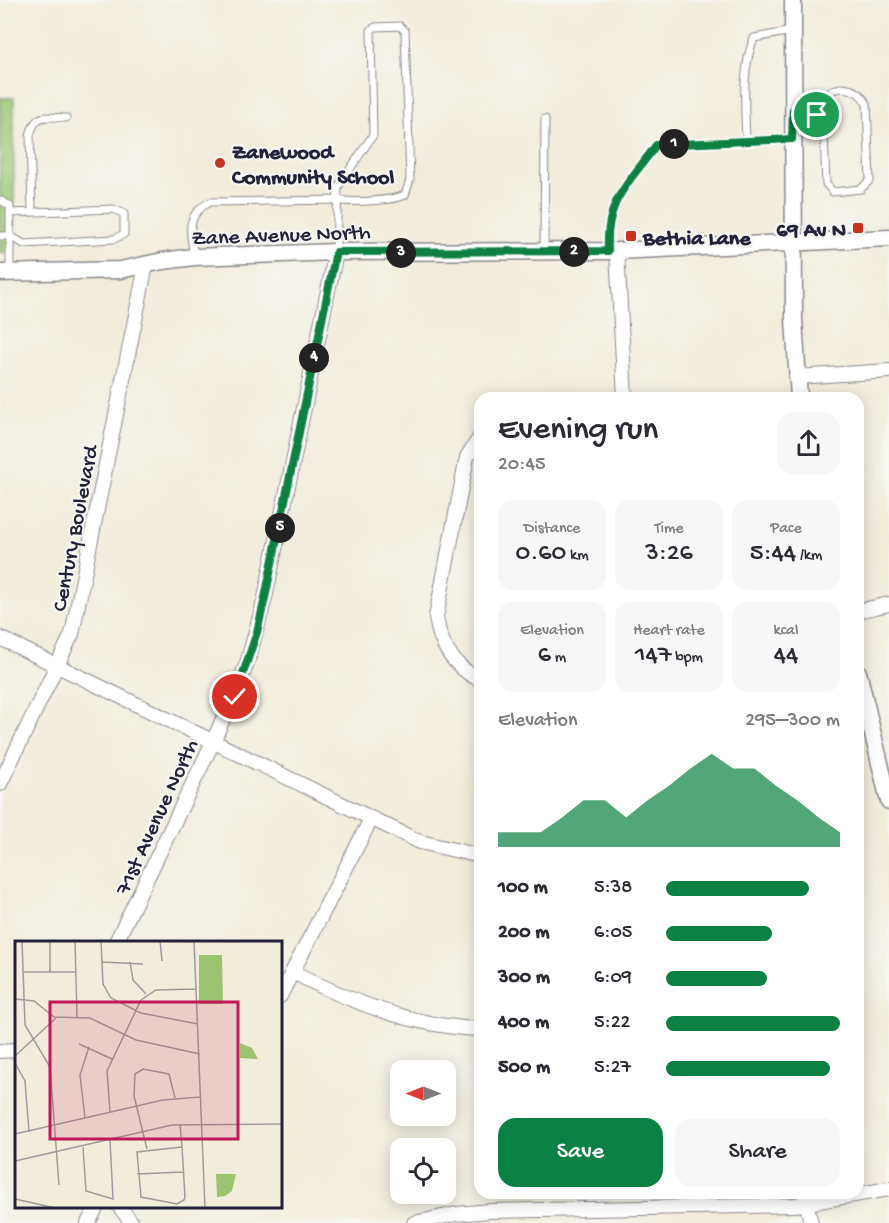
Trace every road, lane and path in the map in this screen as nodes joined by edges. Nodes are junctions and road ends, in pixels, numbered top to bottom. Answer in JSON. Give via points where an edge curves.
{"nodes":[{"id":1,"x":793,"y":0,"type":"edge"},
{"id":2,"x":793,"y":31,"type":"junction"},
{"id":3,"x":824,"y":115,"type":"junction"},
{"id":4,"x":66,"y":118,"type":"dead end"},
{"id":5,"x":544,"y":119,"type":"dead end"},
{"id":6,"x":824,"y":124,"type":"junction"},
{"id":7,"x":793,"y":125,"type":"junction"},
{"id":8,"x":746,"y":141,"type":"junction"},
{"id":9,"x":0,"y":200,"type":"edge"},
{"id":10,"x":337,"y":200,"type":"junction"},
{"id":11,"x":10,"y":209,"type":"junction"},
{"id":12,"x":32,"y":212,"type":"junction"},
{"id":13,"x":0,"y":236,"type":"edge"},
{"id":14,"x":10,"y":236,"type":"junction"},
{"id":15,"x":889,"y":238,"type":"edge"},
{"id":16,"x":794,"y":243,"type":"junction"},
{"id":17,"x":613,"y":251,"type":"junction"},
{"id":18,"x":336,"y":252,"type":"junction"},
{"id":19,"x":544,"y":252,"type":"junction"},
{"id":20,"x":194,"y":257,"type":"junction"},
{"id":21,"x":146,"y":265,"type":"junction"},
{"id":22,"x":5,"y":273,"type":"edge"},
{"id":23,"x":889,"y":371,"type":"edge"},
{"id":24,"x":796,"y":377,"type":"junction"},
{"id":25,"x":625,"y":392,"type":"edge"},
{"id":26,"x":798,"y":392,"type":"edge"},
{"id":27,"x":474,"y":444,"type":"edge"},
{"id":28,"x":889,"y":604,"type":"edge"},
{"id":29,"x":864,"y":610,"type":"edge"},
{"id":30,"x":0,"y":638,"type":"edge"},
{"id":31,"x":58,"y":666,"type":"junction"},
{"id":32,"x":474,"y":677,"type":"edge"},
{"id":33,"x":864,"y":697,"type":"edge"},
{"id":34,"x":213,"y":742,"type":"junction"},
{"id":35,"x":0,"y":784,"type":"edge"},
{"id":36,"x":889,"y":801,"type":"edge"},
{"id":37,"x":371,"y":819,"type":"junction"},
{"id":38,"x":474,"y":855,"type":"edge"},
{"id":39,"x":116,"y":941,"type":"edge"},
{"id":40,"x":292,"y":972,"type":"junction"},
{"id":41,"x":282,"y":992,"type":"edge"},
{"id":42,"x":474,"y":1028,"type":"edge"},
{"id":43,"x":15,"y":1050,"type":"edge"},
{"id":44,"x":0,"y":1051,"type":"edge"},
{"id":45,"x":889,"y":1190,"type":"edge"},
{"id":46,"x":864,"y":1192,"type":"edge"},
{"id":47,"x":781,"y":1199,"type":"edge"},
{"id":48,"x":805,"y":1199,"type":"edge"},
{"id":49,"x":96,"y":1208,"type":"edge"},
{"id":50,"x":121,"y":1208,"type":"edge"},
{"id":51,"x":88,"y":1223,"type":"edge"},
{"id":52,"x":132,"y":1223,"type":"edge"},
{"id":53,"x":414,"y":1223,"type":"edge"},
{"id":54,"x":811,"y":1223,"type":"edge"}],
"edges":[{"from":1,"to":2,"type":"street"},
{"from":2,"to":7,"type":"street"},
{"from":2,"to":8,"type":"lane","via":[[754,38],[746,59]]},
{"from":3,"to":6,"type":"lane"},
{"from":3,"to":6,"type":"lane","via":[[826,97],[832,90],[853,89],[862,94],[867,104],[870,180],[861,189],[833,192],[826,184]]},
{"from":3,"to":7,"type":"lane"},
{"from":4,"to":12,"type":"lane","via":[[43,117],[32,125]]},
{"from":5,"to":19,"type":"lane"},
{"from":6,"to":7,"type":"lane"},
{"from":7,"to":8,"type":"lane"},
{"from":7,"to":16,"type":"street"},
{"from":8,"to":17,"type":"lane","via":[[656,145],[616,198],[607,232]]},
{"from":9,"to":11,"type":"lane"},
{"from":10,"to":10,"type":"lane","via":[[397,199],[405,195],[410,180],[406,43],[405,31],[400,26],[371,30],[373,135],[338,187]]},
{"from":10,"to":18,"type":"lane"},
{"from":10,"to":20,"type":"lane","via":[[210,202],[197,208],[191,221]]},
{"from":11,"to":12,"type":"lane"},
{"from":11,"to":14,"type":"lane"},
{"from":12,"to":14,"type":"lane","via":[[114,209],[124,214],[124,234],[114,239],[24,244]]},
{"from":13,"to":14,"type":"lane"},
{"from":14,"to":22,"type":"lane"},
{"from":15,"to":16,"type":"street","name":"Zane Avenue North"},
{"from":16,"to":17,"type":"street","name":"Zane Avenue North"},
{"from":16,"to":24,"type":"street"},
{"from":17,"to":19,"type":"street","name":"Zane Avenue North"},
{"from":17,"to":25,"type":"street"},
{"from":18,"to":19,"type":"street","name":"Zane Avenue North"},
{"from":18,"to":20,"type":"street","name":"Zane Avenue North"},
{"from":18,"to":34,"type":"street","name":"71st Avenue North","via":[[257,632],[235,697]]},
{"from":20,"to":21,"type":"street","name":"Zane Avenue North"},
{"from":21,"to":22,"type":"street","name":"Zane Avenue North","via":[[120,270]]},
{"from":21,"to":31,"type":"street","name":"Century Boulevard","via":[[78,614]]},
{"from":23,"to":24,"type":"street"},
{"from":24,"to":26,"type":"street"},
{"from":27,"to":32,"type":"street","via":[[466,457],[436,617],[445,649]]},
{"from":28,"to":29,"type":"street"},
{"from":30,"to":31,"type":"street"},
{"from":31,"to":34,"type":"street"},
{"from":31,"to":35,"type":"street","name":"Century Boulevard"},
{"from":33,"to":36,"type":"street"},
{"from":34,"to":37,"type":"street"},
{"from":34,"to":39,"type":"street","name":"71st Avenue North"},
{"from":37,"to":38,"type":"street","via":[[420,842]]},
{"from":37,"to":40,"type":"street"},
{"from":40,"to":41,"type":"street"},
{"from":40,"to":42,"type":"street","via":[[390,1013]]},
{"from":43,"to":44,"type":"street"},
{"from":45,"to":46,"type":"street"},
{"from":47,"to":53,"type":"street","via":[[490,1211]]},
{"from":48,"to":54,"type":"street"},
{"from":49,"to":51,"type":"street"},
{"from":50,"to":52,"type":"street"}]}
